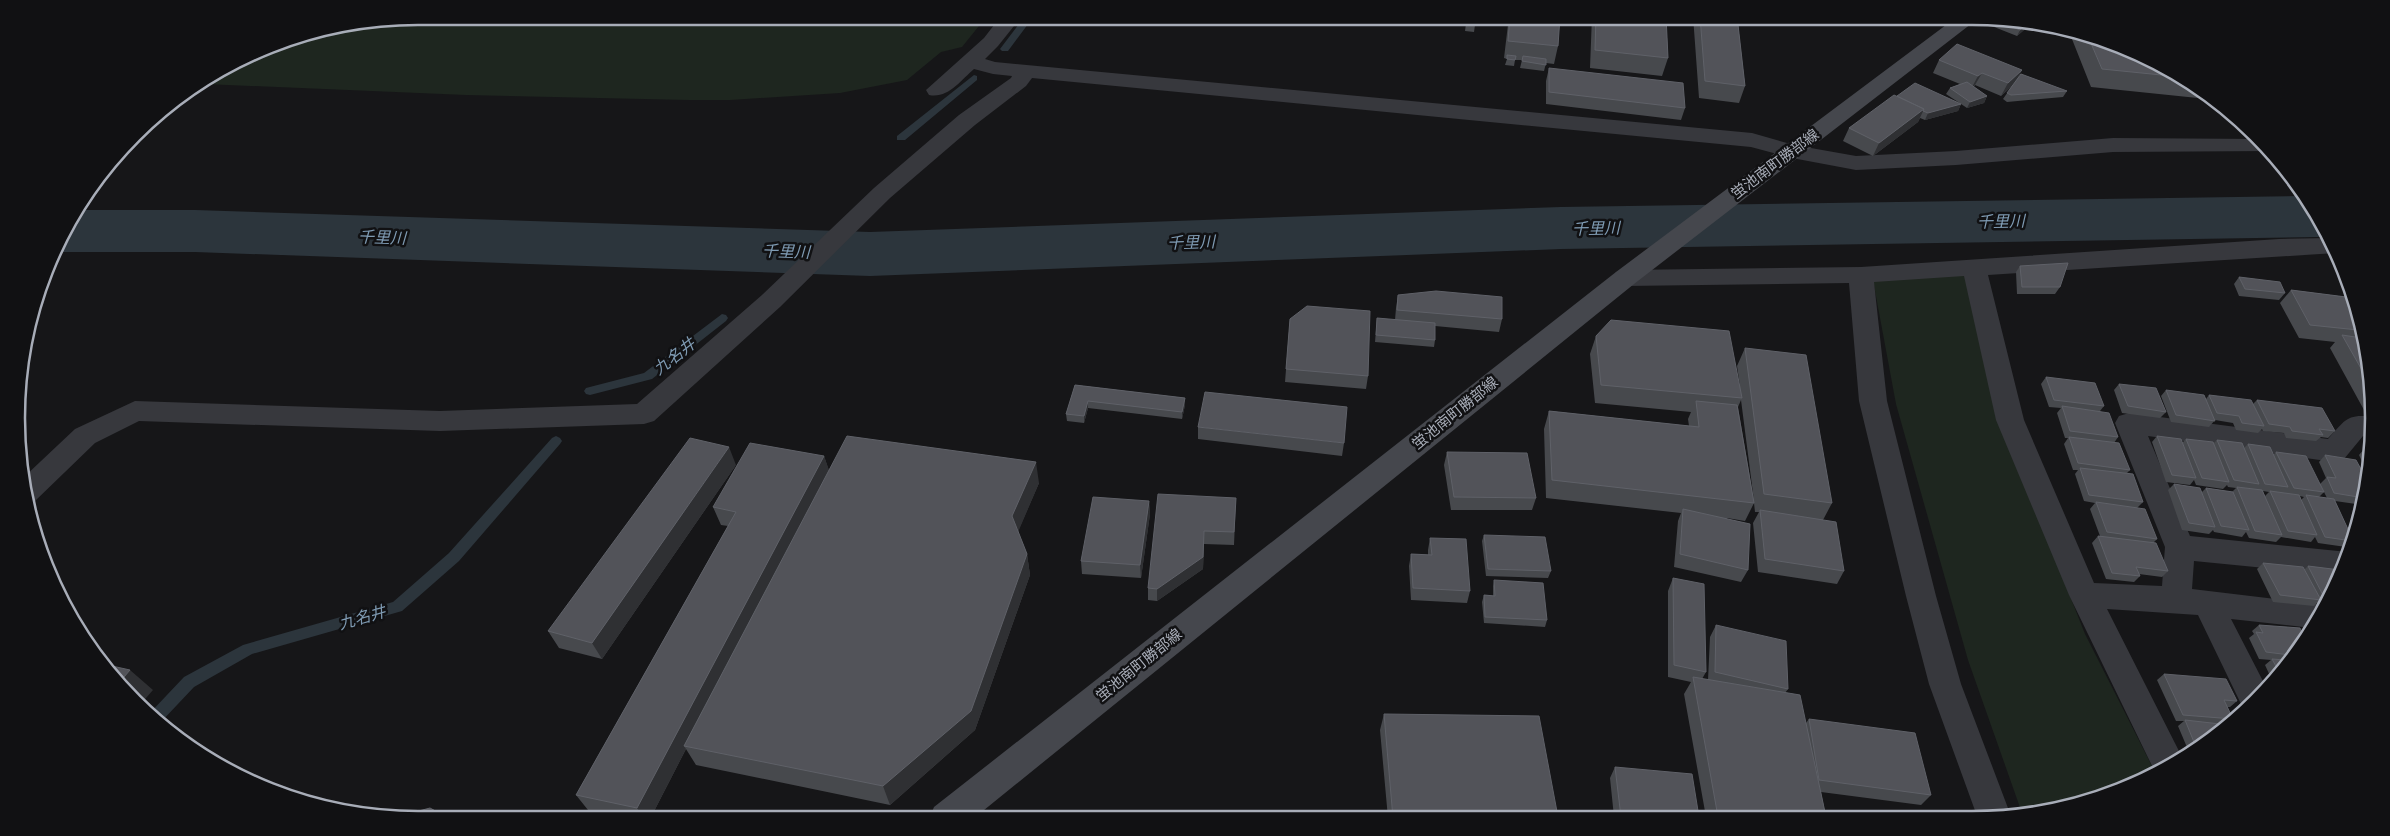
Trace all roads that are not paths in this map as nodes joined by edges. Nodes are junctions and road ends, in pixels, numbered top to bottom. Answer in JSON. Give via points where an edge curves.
{"nodes":[{"id":1,"x":1005,"y":25,"type":"edge"},
{"id":2,"x":1959,"y":25,"type":"edge"},
{"id":3,"x":970,"y":61,"type":"junction"},
{"id":4,"x":1024,"y":71,"type":"junction"},
{"id":5,"x":937,"y":90,"type":"dead end"},
{"id":6,"x":2255,"y":146,"type":"edge"},
{"id":7,"x":1792,"y":152,"type":"junction"},
{"id":8,"x":2325,"y":246,"type":"edge"},
{"id":9,"x":1974,"y":267,"type":"junction"},
{"id":10,"x":1634,"y":271,"type":"junction"},
{"id":11,"x":1861,"y":274,"type":"junction"},
{"id":12,"x":2365,"y":426,"type":"edge"},
{"id":13,"x":31,"y":487,"type":"edge"},
{"id":14,"x":2180,"y":547,"type":"junction"},
{"id":15,"x":2337,"y":562,"type":"edge"},
{"id":16,"x":2084,"y":595,"type":"junction"},
{"id":17,"x":2176,"y":600,"type":"junction"},
{"id":18,"x":2208,"y":604,"type":"junction"},
{"id":19,"x":2311,"y":615,"type":"edge"},
{"id":20,"x":2253,"y":693,"type":"edge"},
{"id":21,"x":2166,"y":759,"type":"edge"},
{"id":22,"x":1992,"y":810,"type":"edge"},
{"id":23,"x":956,"y":811,"type":"edge"}],
"edges":[{"from":1,"to":3,"type":"street"},
{"from":2,"to":7,"type":"street","name":"蛍池南町勝部線"},
{"from":3,"to":4,"type":"street","via":[[993,68]]},
{"from":3,"to":5,"type":"street"},
{"from":4,"to":7,"type":"street","via":[[1752,140]]},
{"from":4,"to":13,"type":"street","via":[[1019,82],[966,120],[882,193],[779,294],[644,414],[440,421],[135,411],[85,436]]},
{"from":6,"to":7,"type":"street","via":[[2113,145],[1856,163]]},
{"from":7,"to":10,"type":"street","name":"蛍池南町勝部線"},
{"from":8,"to":9,"type":"street"},
{"from":9,"to":11,"type":"street"},
{"from":9,"to":16,"type":"street","via":[[2010,420]]},
{"from":10,"to":11,"type":"street"},
{"from":10,"to":23,"type":"street","name":"蛍池南町勝部線"},
{"from":11,"to":22,"type":"street","via":[[1873,401],[1945,684]]},
{"from":12,"to":14,"type":"street","via":[[2357,425],[2334,451],[2129,423]]},
{"from":14,"to":15,"type":"street"},
{"from":14,"to":17,"type":"street"},
{"from":16,"to":17,"type":"street"},
{"from":16,"to":21,"type":"street"},
{"from":17,"to":18,"type":"street"},
{"from":18,"to":19,"type":"street"},
{"from":18,"to":20,"type":"street"}]}
